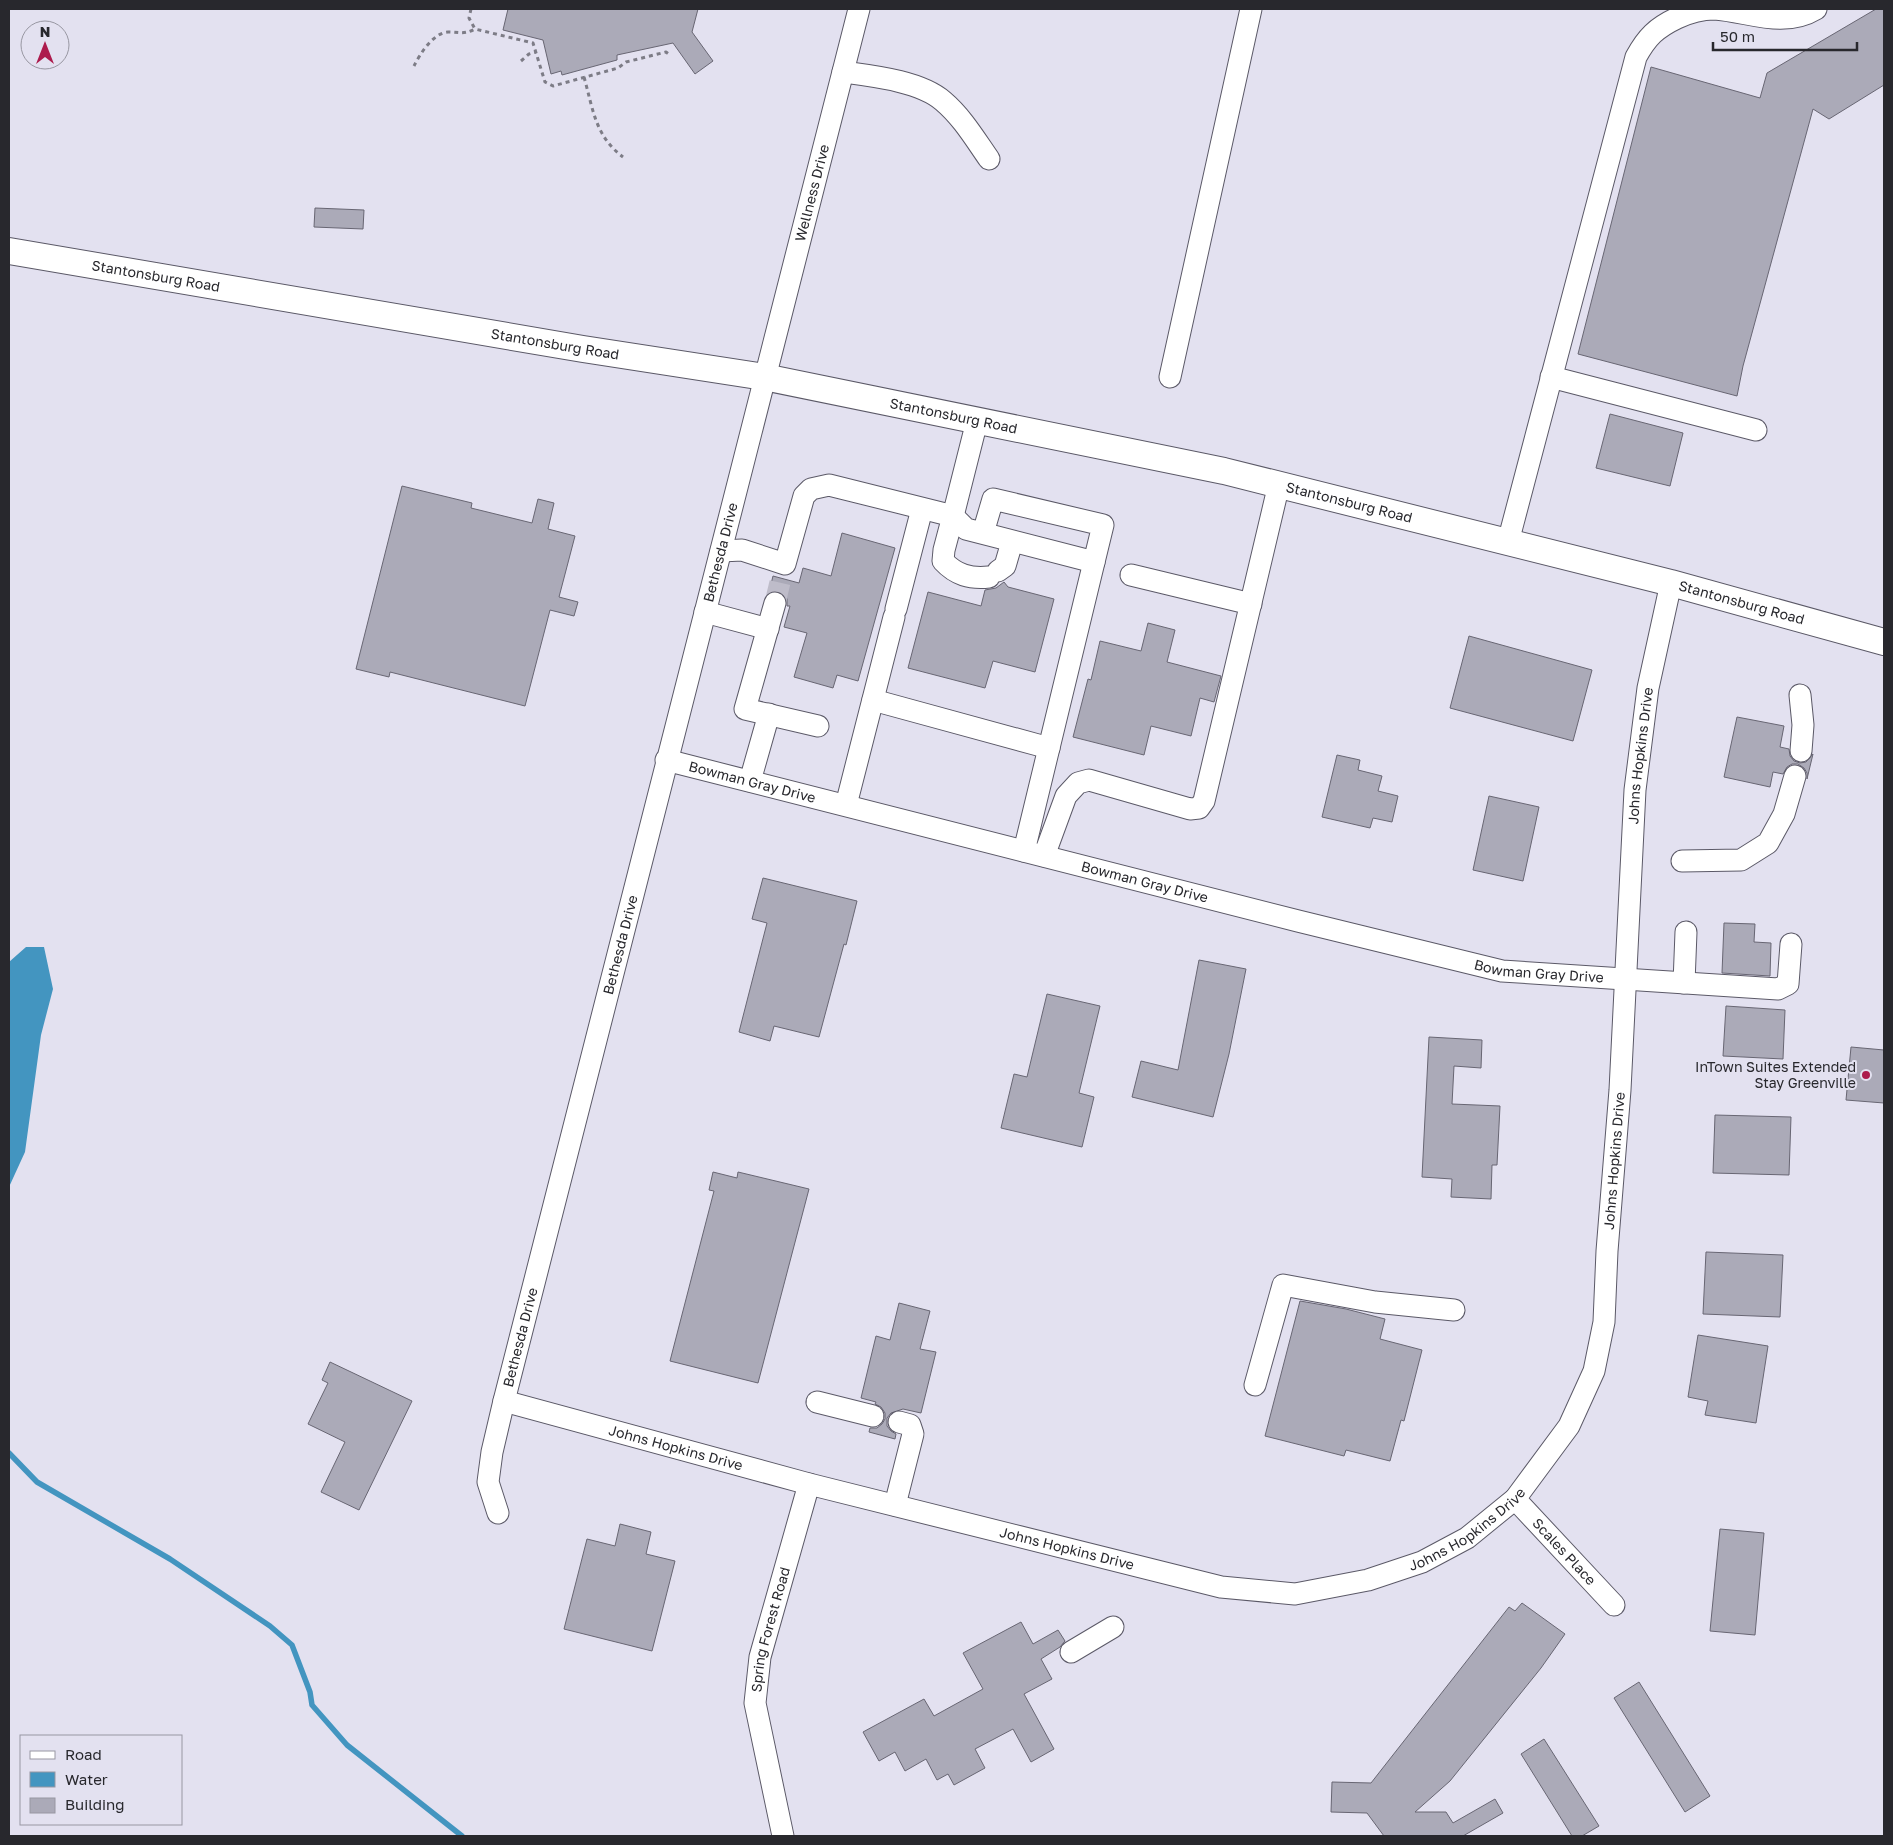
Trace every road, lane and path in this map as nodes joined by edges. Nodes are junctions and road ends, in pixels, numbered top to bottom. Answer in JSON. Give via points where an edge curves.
{"nodes":[{"id":1,"x":472,"y":9,"type":"edge"},
{"id":2,"x":859,"y":9,"type":"edge"},
{"id":3,"x":1251,"y":9,"type":"edge"},
{"id":4,"x":1816,"y":9,"type":"edge"},
{"id":5,"x":475,"y":29,"type":"junction"},
{"id":6,"x":536,"y":52,"type":"junction"},
{"id":7,"x":670,"y":55,"type":"dead end"},
{"id":8,"x":521,"y":62,"type":"dead end"},
{"id":9,"x":414,"y":66,"type":"dead end"},
{"id":10,"x":843,"y":72,"type":"junction"},
{"id":11,"x":584,"y":77,"type":"junction"},
{"id":12,"x":622,"y":157,"type":"dead end"},
{"id":13,"x":989,"y":159,"type":"dead end"},
{"id":14,"x":9,"y":252,"type":"edge"},
{"id":15,"x":1551,"y":376,"type":"junction"},
{"id":16,"x":764,"y":377,"type":"junction"},
{"id":17,"x":1170,"y":377,"type":"dead end"},
{"id":18,"x":977,"y":421,"type":"junction"},
{"id":19,"x":1756,"y":430,"type":"dead end"},
{"id":20,"x":1279,"y":484,"type":"junction"},
{"id":21,"x":922,"y":509,"type":"junction"},
{"id":22,"x":953,"y":516,"type":"junction"},
{"id":23,"x":983,"y":533,"type":"junction"},
{"id":24,"x":1012,"y":542,"type":"junction"},
{"id":25,"x":1508,"y":542,"type":"junction"},
{"id":26,"x":721,"y":551,"type":"junction"},
{"id":27,"x":1094,"y":562,"type":"junction"},
{"id":28,"x":1131,"y":575,"type":"dead end"},
{"id":29,"x":1671,"y":583,"type":"junction"},
{"id":30,"x":775,"y":603,"type":"tunnel mouth"},
{"id":31,"x":1251,"y":604,"type":"junction"},
{"id":32,"x":705,"y":612,"type":"junction"},
{"id":33,"x":768,"y":629,"type":"junction"},
{"id":34,"x":1884,"y":642,"type":"edge"},
{"id":35,"x":1800,"y":695,"type":"dead end"},
{"id":36,"x":873,"y":700,"type":"junction"},
{"id":37,"x":769,"y":714,"type":"junction"},
{"id":38,"x":818,"y":726,"type":"dead end"},
{"id":39,"x":1049,"y":748,"type":"junction"},
{"id":40,"x":1801,"y":751,"type":"dead end"},
{"id":41,"x":666,"y":760,"type":"junction"},
{"id":42,"x":1795,"y":776,"type":"dead end"},
{"id":43,"x":750,"y":781,"type":"junction"},
{"id":44,"x":846,"y":805,"type":"junction"},
{"id":45,"x":1034,"y":853,"type":"junction"},
{"id":46,"x":1682,"y":861,"type":"dead end"},
{"id":47,"x":1686,"y":932,"type":"dead end"},
{"id":48,"x":1791,"y":944,"type":"dead end"},
{"id":49,"x":1626,"y":980,"type":"junction"},
{"id":50,"x":1684,"y":983,"type":"junction"},
{"id":51,"x":1454,"y":1310,"type":"dead end"},
{"id":52,"x":1255,"y":1385,"type":"dead end"},
{"id":53,"x":504,"y":1401,"type":"junction"},
{"id":54,"x":817,"y":1402,"type":"dead end"},
{"id":55,"x":873,"y":1416,"type":"dead end"},
{"id":56,"x":899,"y":1422,"type":"dead end"},
{"id":57,"x":808,"y":1484,"type":"junction"},
{"id":58,"x":1515,"y":1500,"type":"junction"},
{"id":59,"x":895,"y":1505,"type":"junction"},
{"id":60,"x":498,"y":1513,"type":"dead end"},
{"id":61,"x":1614,"y":1605,"type":"dead end"},
{"id":62,"x":1113,"y":1627,"type":"dead end"},
{"id":63,"x":1071,"y":1652,"type":"dead end"},
{"id":64,"x":783,"y":1836,"type":"edge"}],
"edges":[{"from":1,"to":5,"type":"path","via":[[469,18]]},
{"from":2,"to":10,"type":"street","name":"Wellness Drive"},
{"from":3,"to":17,"type":"street"},
{"from":4,"to":15,"type":"street","via":[[1785,19],[1712,9],[1690,12],[1664,24],[1645,40],[1636,57]]},
{"from":5,"to":6,"type":"path","via":[[533,43]]},
{"from":5,"to":9,"type":"path","via":[[466,34],[445,32],[440,35],[419,55]]},
{"from":6,"to":8,"type":"path"},
{"from":6,"to":11,"type":"path","via":[[545,82],[553,86]]},
{"from":7,"to":11,"type":"path","via":[[666,52],[626,62],[618,68]]},
{"from":10,"to":13,"type":"street","via":[[917,87],[942,100]]},
{"from":10,"to":16,"type":"street","name":"Wellness Drive"},
{"from":11,"to":12,"type":"path","via":[[600,131],[606,142]]},
{"from":14,"to":16,"type":"main road","name":"Stantonsburg Road"},
{"from":15,"to":19,"type":"street"},
{"from":15,"to":25,"type":"street"},
{"from":16,"to":18,"type":"main road","name":"Stantonsburg Road"},
{"from":16,"to":26,"type":"street","name":"Bethesda Drive"},
{"from":18,"to":20,"type":"main road","name":"Stantonsburg Road"},
{"from":18,"to":22,"type":"street"},
{"from":20,"to":25,"type":"main road","name":"Stantonsburg Road"},
{"from":20,"to":31,"type":"street"},
{"from":21,"to":22,"type":"street"},
{"from":21,"to":26,"type":"street","via":[[829,485],[811,489],[804,496],[783,571],[742,550]]},
{"from":21,"to":36,"type":"street"},
{"from":22,"to":23,"type":"street","via":[[966,529]]},
{"from":22,"to":24,"type":"street","via":[[943,561],[958,573],[977,578],[993,574],[1005,566]]},
{"from":23,"to":24,"type":"street"},
{"from":23,"to":27,"type":"street","via":[[993,499],[1103,525]]},
{"from":24,"to":27,"type":"street"},
{"from":25,"to":29,"type":"main road","name":"Stantonsburg Road"},
{"from":26,"to":32,"type":"street","name":"Bethesda Drive"},
{"from":27,"to":39,"type":"street"},
{"from":28,"to":31,"type":"street"},
{"from":29,"to":34,"type":"main road","name":"Stantonsburg Road"},
{"from":29,"to":49,"type":"street","name":"Johns Hopkins Drive","via":[[1648,688],[1635,790]]},
{"from":30,"to":33,"type":"street"},
{"from":31,"to":45,"type":"street","via":[[1204,801],[1199,808],[1190,809],[1089,780],[1078,783],[1066,796]]},
{"from":32,"to":33,"type":"street"},
{"from":32,"to":41,"type":"street","name":"Bethesda Drive"},
{"from":33,"to":37,"type":"street","via":[[745,708]]},
{"from":35,"to":40,"type":"street"},
{"from":36,"to":39,"type":"street"},
{"from":36,"to":44,"type":"street"},
{"from":37,"to":38,"type":"street"},
{"from":37,"to":43,"type":"street"},
{"from":39,"to":45,"type":"street"},
{"from":41,"to":43,"type":"street","name":"Bowman Gray Drive"},
{"from":41,"to":53,"type":"street","name":"Bethesda Drive"},
{"from":42,"to":46,"type":"street","via":[[1784,814],[1768,843],[1741,860]]},
{"from":43,"to":44,"type":"street","name":"Bowman Gray Drive"},
{"from":44,"to":45,"type":"street","name":"Bowman Gray Drive"},
{"from":45,"to":49,"type":"street","name":"Bowman Gray Drive","via":[[1502,971]]},
{"from":47,"to":50,"type":"street"},
{"from":48,"to":50,"type":"street","name":"Bowman Gray Drive","via":[[1788,984],[1778,988]]},
{"from":49,"to":50,"type":"street","name":"Bowman Gray Drive"},
{"from":49,"to":58,"type":"street","name":"Johns Hopkins Drive","via":[[1604,1322],[1594,1371],[1569,1426]]},
{"from":51,"to":52,"type":"street","via":[[1375,1302],[1282,1285]]},
{"from":53,"to":57,"type":"street","name":"Johns Hopkins Drive"},
{"from":53,"to":60,"type":"street","name":"Bethesda Drive","via":[[488,1482]]},
{"from":54,"to":55,"type":"street"},
{"from":56,"to":59,"type":"street","via":[[910,1425],[914,1434]]},
{"from":57,"to":59,"type":"street","name":"Johns Hopkins Drive"},
{"from":57,"to":64,"type":"street","name":"Spring Forest Road","via":[[760,1657],[755,1703]]},
{"from":58,"to":59,"type":"street","name":"Johns Hopkins Drive","via":[[1467,1538],[1422,1562],[1368,1580],[1294,1594],[1221,1587]]},
{"from":58,"to":61,"type":"street","name":"Scales Place"},
{"from":62,"to":63,"type":"street"}]}
